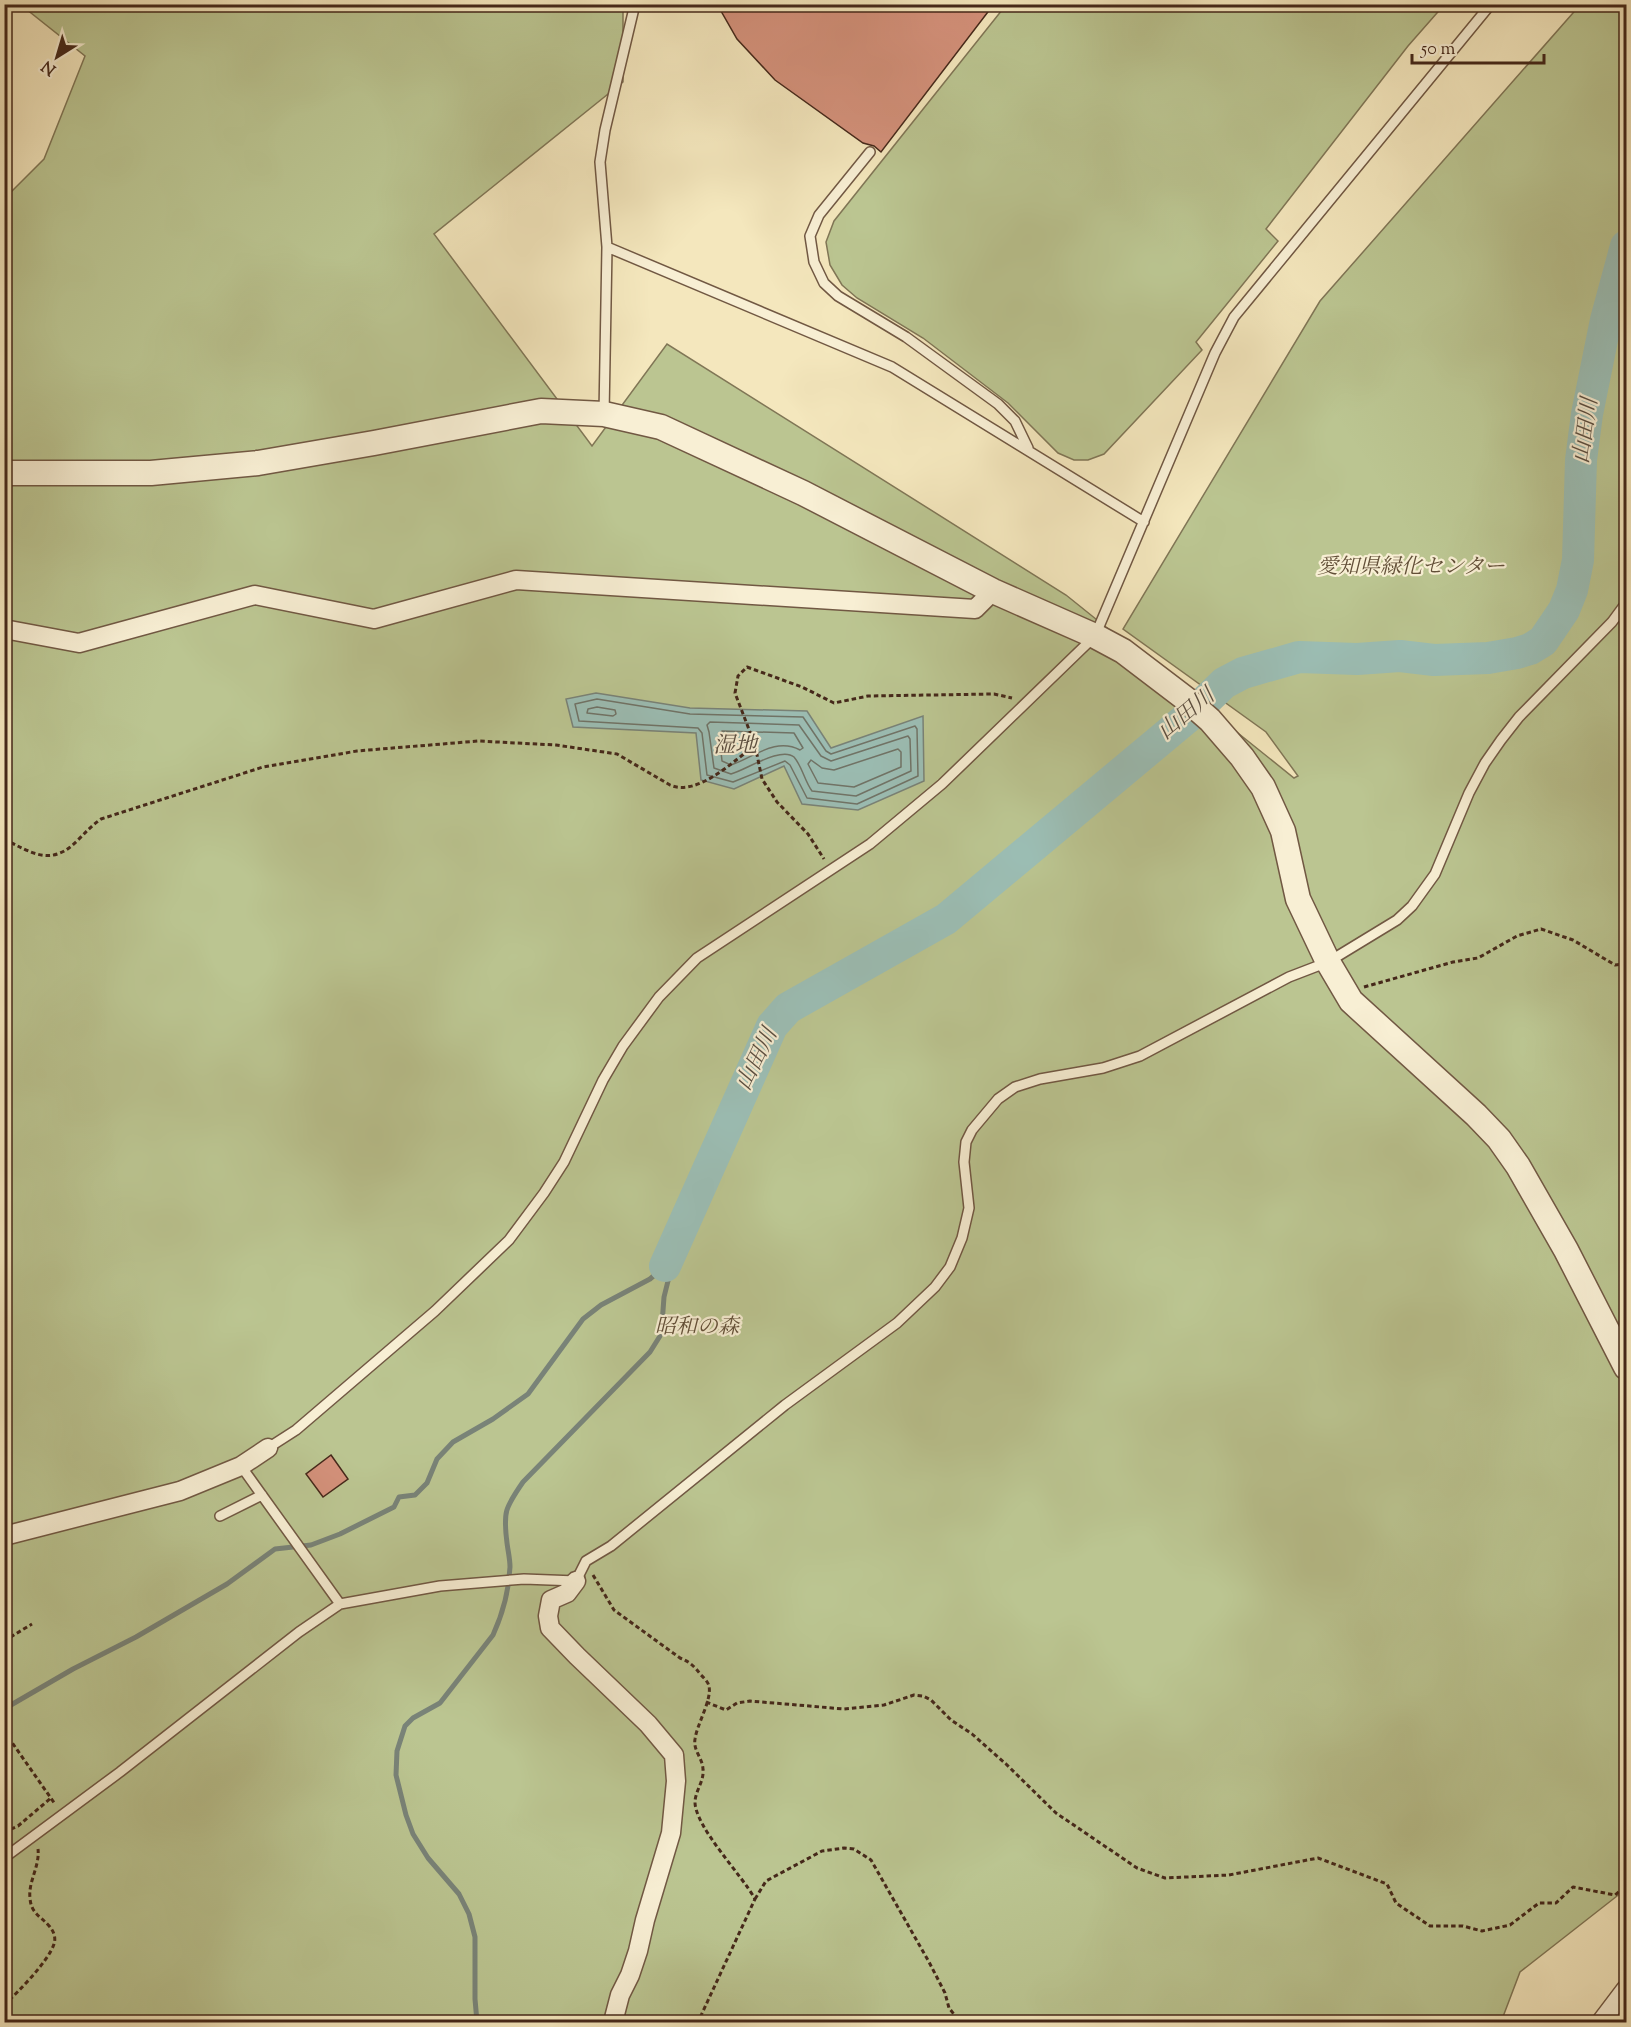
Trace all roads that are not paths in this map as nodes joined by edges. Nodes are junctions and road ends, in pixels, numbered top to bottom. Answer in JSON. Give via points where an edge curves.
{"nodes":[{"id":1,"x":635,"y":4,"type":"edge"},
{"id":2,"x":1491,"y":4,"type":"edge"},
{"id":3,"x":870,"y":152,"type":"dead end"},
{"id":4,"x":607,"y":247,"type":"junction"},
{"id":5,"x":604,"y":414,"type":"junction"},
{"id":6,"x":1030,"y":451,"type":"junction"},
{"id":7,"x":4,"y":473,"type":"edge"},
{"id":8,"x":1144,"y":522,"type":"junction"},
{"id":9,"x":993,"y":591,"type":"junction"},
{"id":10,"x":1626,"y":603,"type":"edge"},
{"id":11,"x":4,"y":629,"type":"edge"},
{"id":12,"x":1095,"y":636,"type":"junction"},
{"id":13,"x":1328,"y":962,"type":"junction"},
{"id":14,"x":1626,"y":1367,"type":"edge"},
{"id":15,"x":268,"y":1448,"type":"joint"},
{"id":16,"x":241,"y":1466,"type":"junction"},
{"id":17,"x":262,"y":1495,"type":"junction"},
{"id":18,"x":220,"y":1516,"type":"dead end"},
{"id":19,"x":4,"y":1536,"type":"edge"},
{"id":20,"x":576,"y":1581,"type":"junction"},
{"id":21,"x":340,"y":1604,"type":"junction"},
{"id":22,"x":4,"y":1858,"type":"edge"},
{"id":23,"x":1626,"y":1989,"type":"edge"},
{"id":24,"x":613,"y":2022,"type":"edge"},
{"id":25,"x":1601,"y":2022,"type":"edge"}],
"edges":[{"from":1,"to":4,"type":"lane","via":[[600,162]]},
{"from":2,"to":8,"type":"lane","via":[[1234,317]]},
{"from":3,"to":6,"type":"lane","via":[[819,215],[810,236],[814,262],[824,283],[998,404],[1015,422]]},
{"from":4,"to":5,"type":"lane"},
{"from":4,"to":6,"type":"lane","via":[[892,367]]},
{"from":5,"to":7,"type":"street","via":[[541,411],[281,459],[151,473]]},
{"from":5,"to":9,"type":"street","via":[[661,427]]},
{"from":6,"to":8,"type":"lane"},
{"from":8,"to":12,"type":"lane"},
{"from":9,"to":11,"type":"street","via":[[975,609],[516,580],[374,619],[255,595],[79,643]]},
{"from":9,"to":12,"type":"street"},
{"from":10,"to":13,"type":"lane","via":[[1501,740],[1469,794],[1435,874],[1412,906],[1397,920]]},
{"from":12,"to":13,"type":"street","via":[[1123,651],[1186,699],[1242,757],[1263,787],[1282,831],[1298,899]]},
{"from":12,"to":15,"type":"lane","via":[[942,784],[870,844],[697,958],[659,997],[622,1046],[564,1162],[509,1240],[435,1311],[296,1430]]},
{"from":13,"to":14,"type":"street","via":[[1351,1001],[1499,1139],[1566,1250]]},
{"from":13,"to":20,"type":"lane","via":[[1289,977],[1140,1056],[1103,1068],[1040,1079],[1015,1087],[998,1099],[966,1142],[969,1208],[950,1267],[935,1287],[897,1323],[785,1405],[620,1539],[586,1561]]},
{"from":15,"to":16,"type":"street"},
{"from":16,"to":17,"type":"lane"},
{"from":16,"to":19,"type":"street","via":[[180,1491]]},
{"from":17,"to":18,"type":"lane"},
{"from":17,"to":21,"type":"lane"},
{"from":20,"to":21,"type":"lane","via":[[524,1579],[440,1586]]},
{"from":20,"to":24,"type":"street","via":[[567,1593],[551,1600],[550,1628],[648,1724],[674,1755],[671,1833],[638,1951]]},
{"from":21,"to":22,"type":"lane"},
{"from":23,"to":25,"type":"street"}]}
